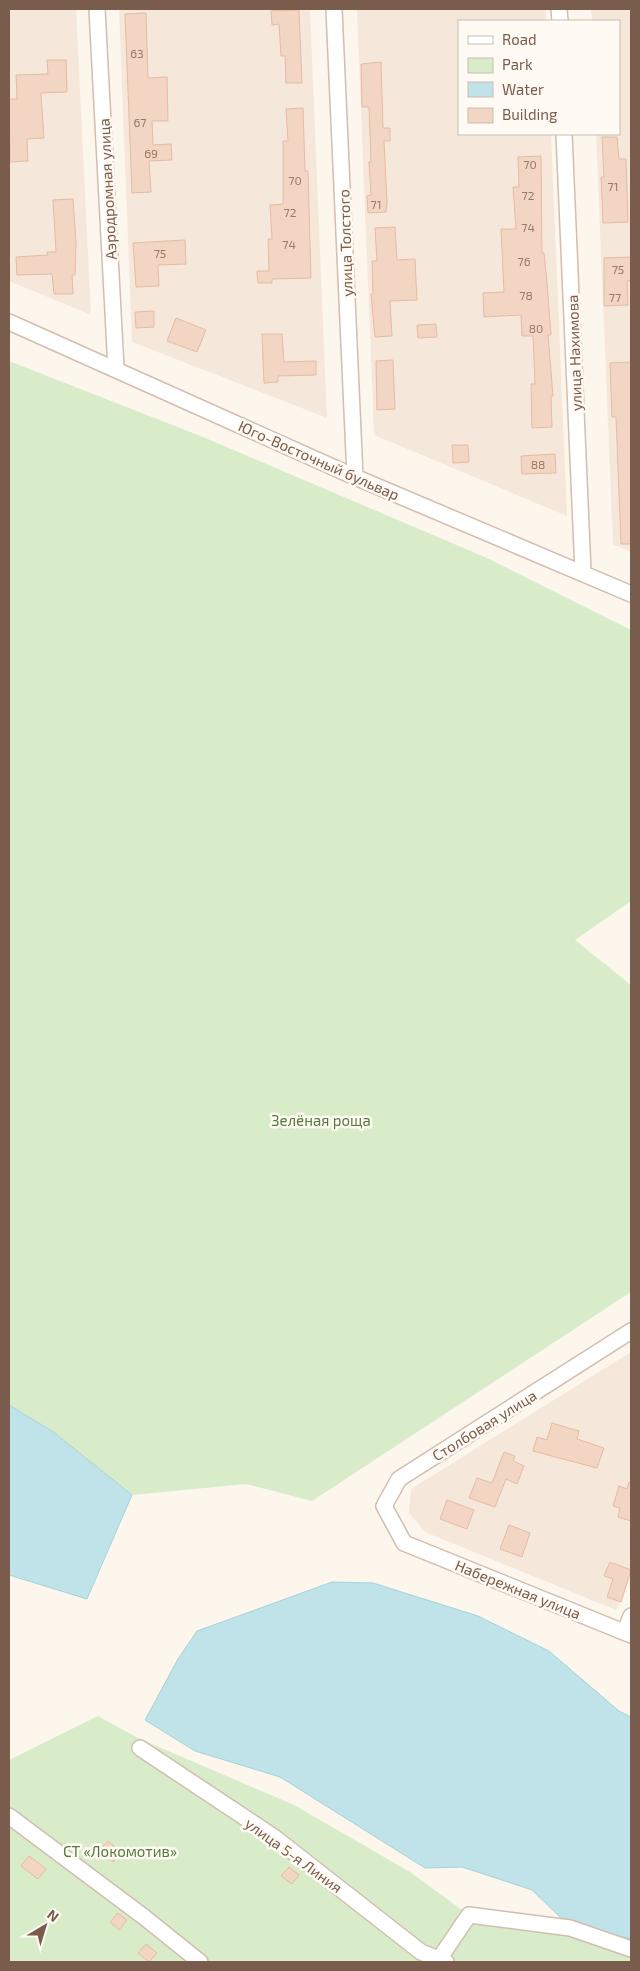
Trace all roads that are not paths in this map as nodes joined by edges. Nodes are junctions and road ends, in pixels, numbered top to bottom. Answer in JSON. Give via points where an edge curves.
{"nodes":[{"id":1,"x":98,"y":9,"type":"edge"},
{"id":2,"x":334,"y":9,"type":"edge"},
{"id":3,"x":564,"y":135,"type":"edge"},
{"id":4,"x":9,"y":322,"type":"edge"},
{"id":5,"x":116,"y":369,"type":"junction"},
{"id":6,"x":355,"y":477,"type":"junction"},
{"id":7,"x":583,"y":572,"type":"junction"},
{"id":8,"x":631,"y":594,"type":"edge"},
{"id":9,"x":631,"y":1331,"type":"edge"},
{"id":10,"x":404,"y":1543,"type":"joint"},
{"id":11,"x":631,"y":1616,"type":"edge"},
{"id":12,"x":628,"y":1633,"type":"edge"},
{"id":13,"x":140,"y":1748,"type":"dead end"},
{"id":14,"x":9,"y":1816,"type":"edge"},
{"id":15,"x":631,"y":1949,"type":"edge"},
{"id":16,"x":441,"y":1961,"type":"edge"},
{"id":17,"x":200,"y":1962,"type":"edge"}],
"edges":[{"from":1,"to":5,"type":"street","name":"Аэродромная улица"},
{"from":2,"to":6,"type":"street","name":"улица Толстого"},
{"from":3,"to":7,"type":"street","name":"улица Нахимова"},
{"from":4,"to":5,"type":"street","name":"Юго-Восточный бульвар"},
{"from":5,"to":6,"type":"street","name":"Юго-Восточный бульвар"},
{"from":6,"to":7,"type":"street","name":"Юго-Восточный бульвар"},
{"from":7,"to":8,"type":"street","name":"Юго-Восточный бульвар"},
{"from":9,"to":10,"type":"street","name":"Столбовая улица","via":[[399,1479],[384,1506]]},
{"from":10,"to":12,"type":"street","name":"Набережная улица"},
{"from":11,"to":12,"type":"street"},
{"from":13,"to":16,"type":"street","name":"улица 5-я Линия","via":[[274,1837],[421,1952]]},
{"from":14,"to":17,"type":"street"},
{"from":15,"to":16,"type":"street","via":[[570,1928],[469,1915]]}]}
